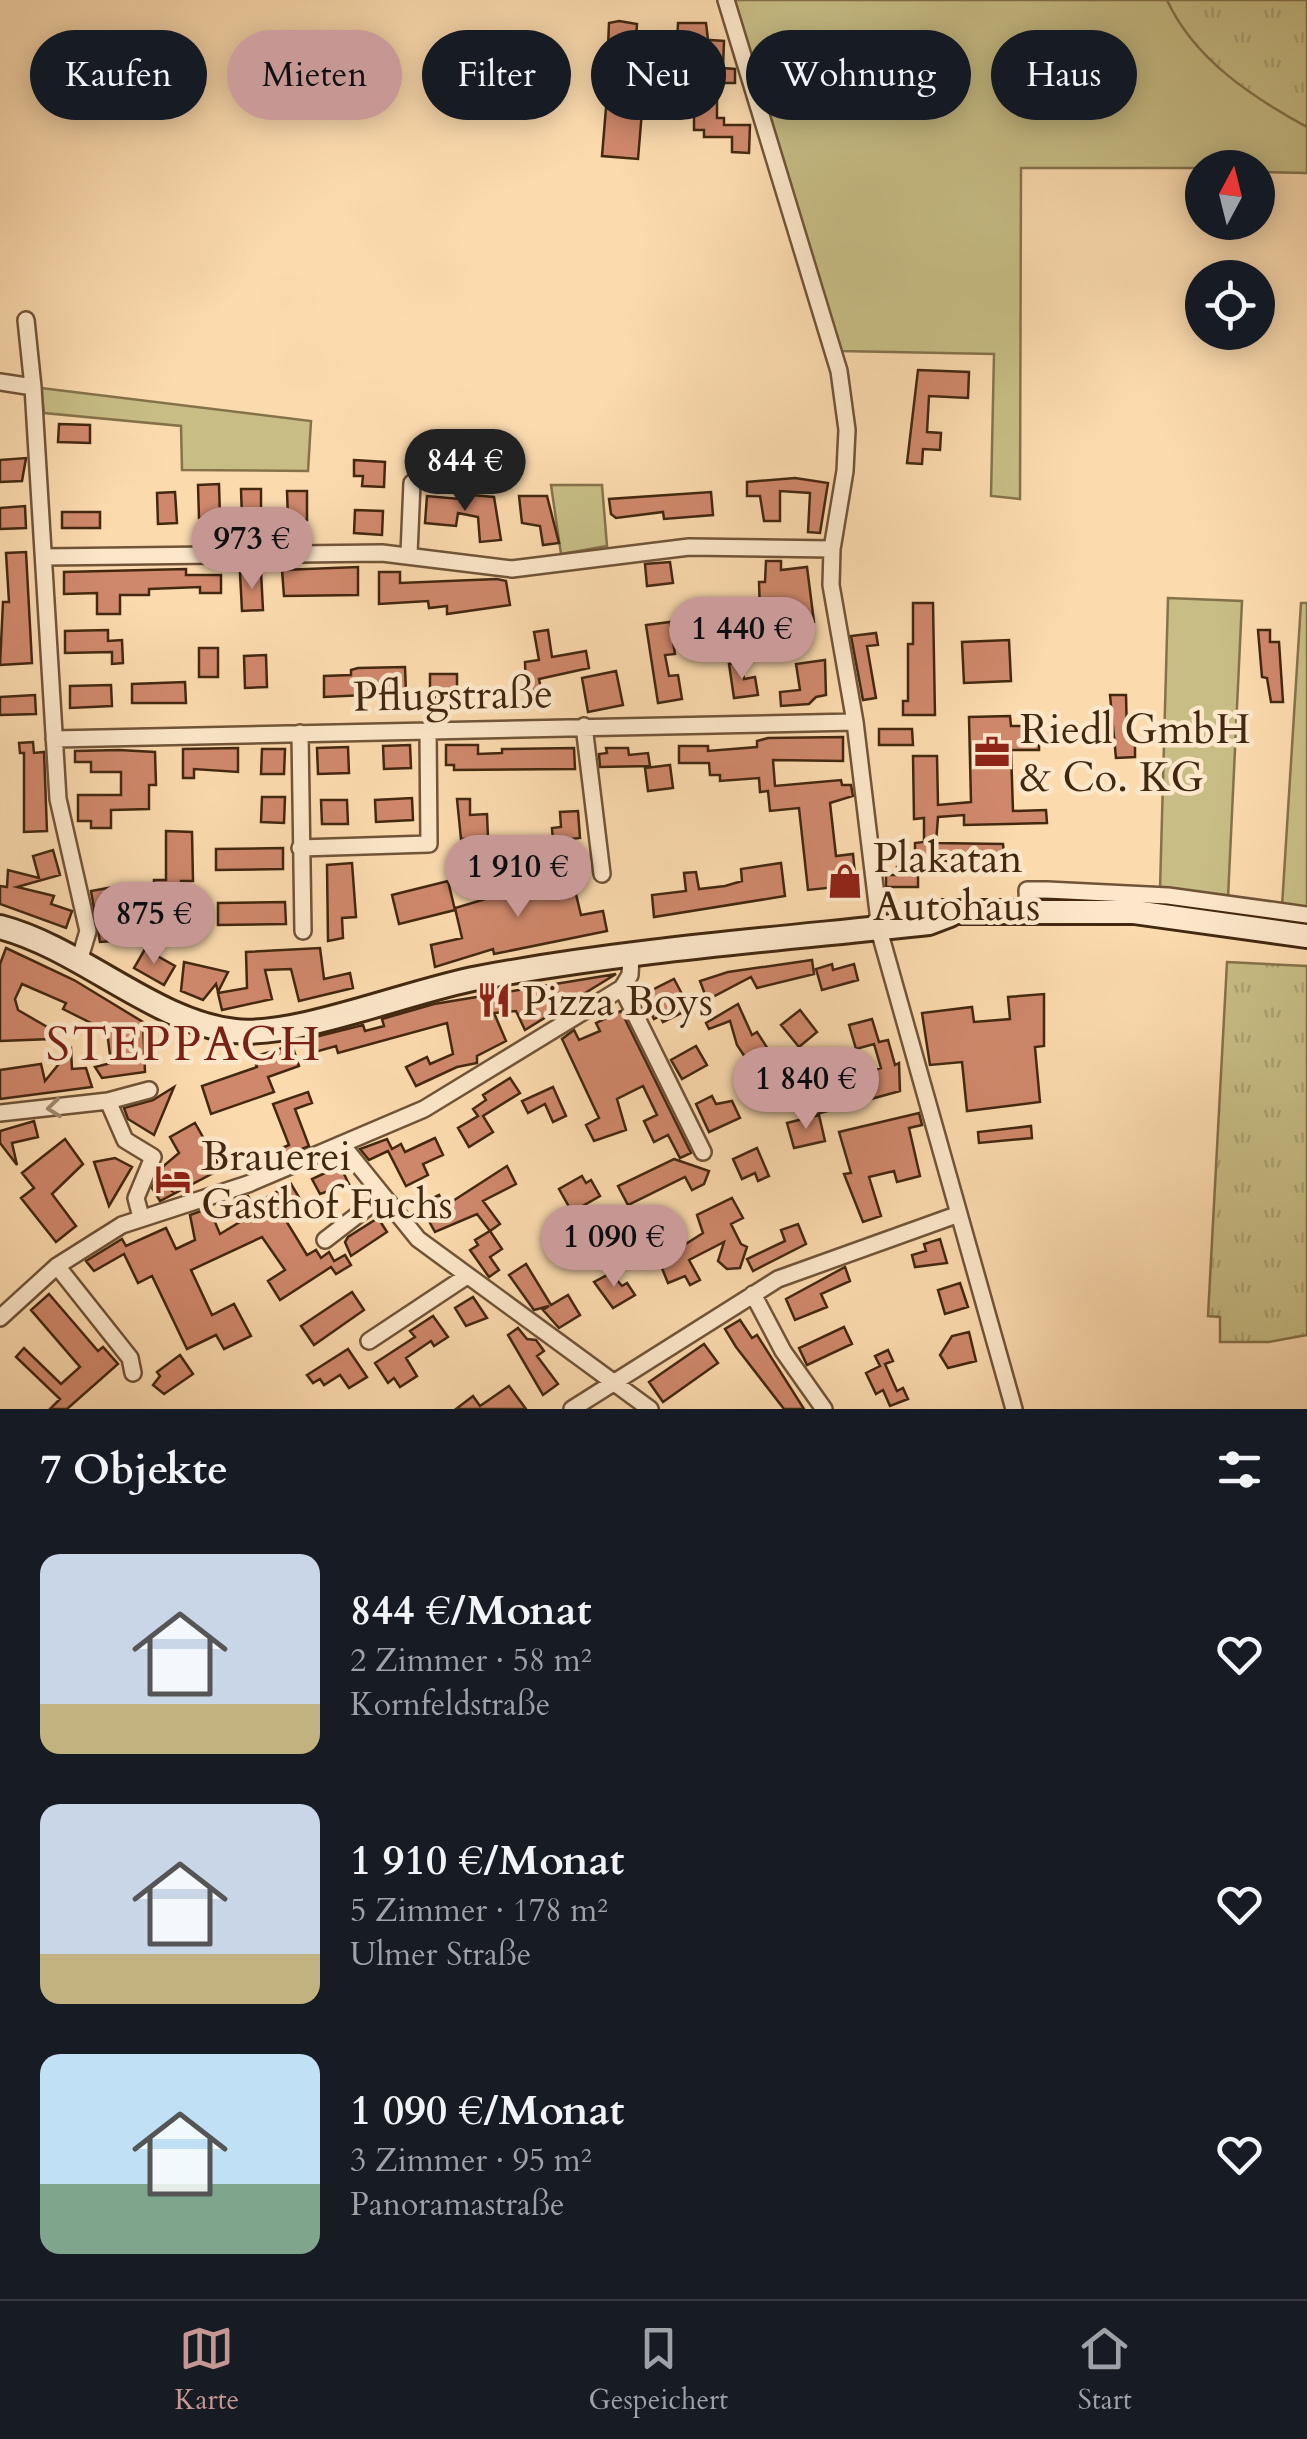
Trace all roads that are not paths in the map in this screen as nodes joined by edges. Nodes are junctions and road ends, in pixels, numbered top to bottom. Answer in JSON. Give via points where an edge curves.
{"nodes":[{"id":1,"x":726,"y":0,"type":"edge"},
{"id":2,"x":26,"y":320,"type":"dead end"},
{"id":3,"x":0,"y":382,"type":"edge"},
{"id":4,"x":33,"y":387,"type":"junction"},
{"id":5,"x":412,"y":484,"type":"dead end"},
{"id":6,"x":832,"y":549,"type":"junction"},
{"id":7,"x":409,"y":554,"type":"junction"},
{"id":8,"x":44,"y":557,"type":"junction"},
{"id":9,"x":855,"y":722,"type":"junction"},
{"id":10,"x":584,"y":726,"type":"junction"},
{"id":11,"x":428,"y":730,"type":"junction"},
{"id":12,"x":300,"y":733,"type":"junction"},
{"id":13,"x":54,"y":738,"type":"junction"},
{"id":14,"x":300,"y":848,"type":"junction"},
{"id":15,"x":602,"y":874,"type":"dead end"},
{"id":16,"x":1028,"y":912,"type":"junction"},
{"id":17,"x":1307,"y":915,"type":"edge"},
{"id":18,"x":879,"y":921,"type":"junction"},
{"id":19,"x":0,"y":928,"type":"edge"},
{"id":20,"x":303,"y":931,"type":"dead end"},
{"id":21,"x":1307,"y":936,"type":"edge"},
{"id":22,"x":631,"y":956,"type":"junction"},
{"id":23,"x":80,"y":958,"type":"junction"},
{"id":24,"x":622,"y":988,"type":"junction"},
{"id":25,"x":150,"y":1090,"type":"dead end"},
{"id":26,"x":108,"y":1101,"type":"junction"},
{"id":27,"x":0,"y":1114,"type":"edge"},
{"id":28,"x":343,"y":1146,"type":"junction"},
{"id":29,"x":703,"y":1152,"type":"dead end"},
{"id":30,"x":381,"y":1198,"type":"junction"},
{"id":31,"x":959,"y":1214,"type":"junction"},
{"id":32,"x":141,"y":1217,"type":"junction"},
{"id":33,"x":325,"y":1240,"type":"dead end"},
{"id":34,"x":57,"y":1266,"type":"junction"},
{"id":35,"x":467,"y":1276,"type":"junction"},
{"id":36,"x":753,"y":1294,"type":"junction"},
{"id":37,"x":0,"y":1318,"type":"edge"},
{"id":38,"x":368,"y":1341,"type":"dead end"},
{"id":39,"x":134,"y":1373,"type":"dead end"},
{"id":40,"x":613,"y":1381,"type":"junction"},
{"id":41,"x":572,"y":1409,"type":"edge"},
{"id":42,"x":650,"y":1409,"type":"edge"},
{"id":43,"x":824,"y":1409,"type":"edge"},
{"id":44,"x":1014,"y":1409,"type":"edge"}],
"edges":[{"from":1,"to":6,"type":"street","via":[[839,371],[845,471]]},
{"from":2,"to":4,"type":"street"},
{"from":3,"to":4,"type":"street"},
{"from":4,"to":8,"type":"street"},
{"from":5,"to":7,"type":"street"},
{"from":6,"to":7,"type":"street","via":[[690,547],[512,569]]},
{"from":6,"to":9,"type":"street","via":[[831,585]]},
{"from":7,"to":8,"type":"street"},
{"from":8,"to":13,"type":"street"},
{"from":9,"to":10,"type":"street","name":"Pflugstraße"},
{"from":9,"to":18,"type":"street"},
{"from":10,"to":11,"type":"street","name":"Pflugstraße"},
{"from":10,"to":15,"type":"street"},
{"from":11,"to":12,"type":"street","name":"Pflugstraße"},
{"from":11,"to":14,"type":"street","via":[[429,844]]},
{"from":12,"to":13,"type":"street","name":"Pflugstraße"},
{"from":12,"to":14,"type":"street"},
{"from":13,"to":23,"type":"street","via":[[60,813],[88,930]]},
{"from":14,"to":20,"type":"street"},
{"from":16,"to":17,"type":"street","via":[[1027,890],[1047,890],[1186,898]]},
{"from":16,"to":18,"type":"street","via":[[950,915],[929,923]]},
{"from":16,"to":21,"type":"street","via":[[1134,912]]},
{"from":18,"to":22,"type":"street"},
{"from":18,"to":31,"type":"street"},
{"from":19,"to":23,"type":"street"},
{"from":22,"to":23,"type":"street","via":[[472,979],[239,1032],[192,1018]]},
{"from":22,"to":24,"type":"street"},
{"from":24,"to":28,"type":"street","via":[[475,1080]]},
{"from":24,"to":29,"type":"street"},
{"from":25,"to":26,"type":"street"},
{"from":26,"to":27,"type":"street","one_way":true},
{"from":26,"to":32,"type":"street","via":[[125,1140],[154,1157],[136,1198]]},
{"from":28,"to":30,"type":"street"},
{"from":28,"to":32,"type":"street"},
{"from":30,"to":33,"type":"street"},
{"from":30,"to":35,"type":"street","via":[[418,1239]]},
{"from":31,"to":36,"type":"street","via":[[843,1253]]},
{"from":31,"to":44,"type":"street"},
{"from":32,"to":34,"type":"street"},
{"from":34,"to":37,"type":"street"},
{"from":34,"to":39,"type":"street","via":[[130,1358]]},
{"from":35,"to":38,"type":"street"},
{"from":35,"to":40,"type":"street"},
{"from":36,"to":40,"type":"street"},
{"from":36,"to":43,"type":"street"},
{"from":40,"to":41,"type":"street"},
{"from":40,"to":42,"type":"street"}]}
